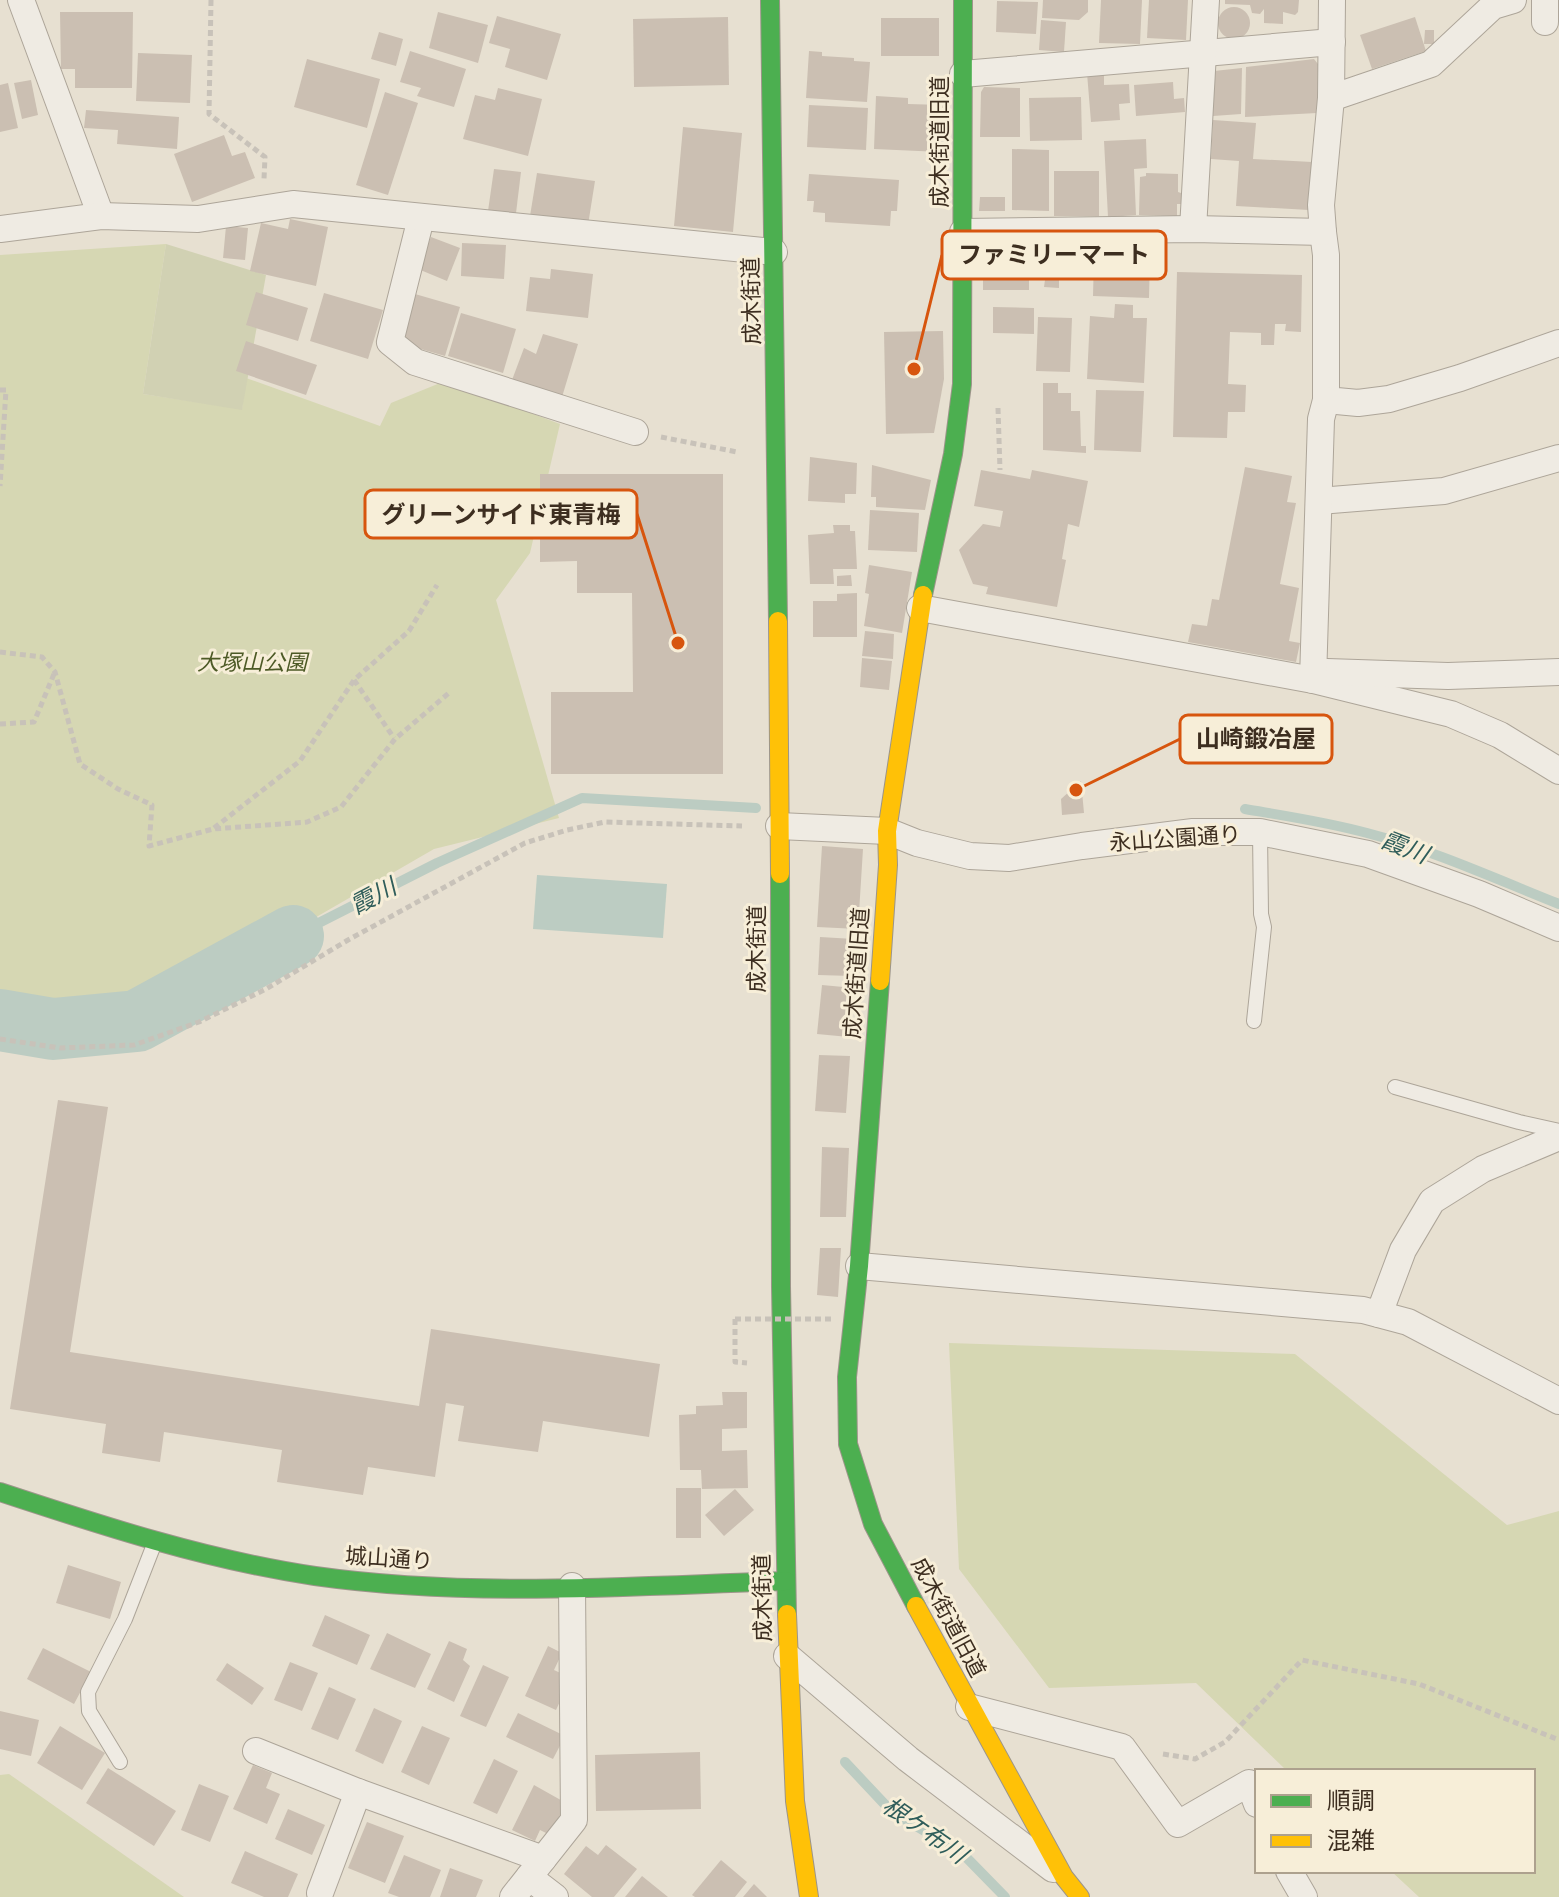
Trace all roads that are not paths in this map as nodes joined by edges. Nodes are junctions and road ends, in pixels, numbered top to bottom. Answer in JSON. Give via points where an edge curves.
{"nodes":[{"id":1,"x":21,"y":0,"type":"edge"},
{"id":2,"x":770,"y":0,"type":"edge"},
{"id":3,"x":963,"y":0,"type":"edge"},
{"id":4,"x":1206,"y":0,"type":"edge"},
{"id":5,"x":1332,"y":0,"type":"edge"},
{"id":6,"x":1513,"y":0,"type":"edge"},
{"id":7,"x":1332,"y":42,"type":"junction"},
{"id":8,"x":1203,"y":52,"type":"junction"},
{"id":9,"x":963,"y":74,"type":"junction"},
{"id":10,"x":1331,"y":98,"type":"junction"},
{"id":11,"x":101,"y":216,"type":"junction"},
{"id":12,"x":421,"y":218,"type":"junction"},
{"id":13,"x":0,"y":229,"type":"edge"},
{"id":14,"x":1193,"y":229,"type":"junction"},
{"id":15,"x":963,"y":232,"type":"junction"},
{"id":16,"x":1323,"y":232,"type":"junction"},
{"id":17,"x":774,"y":252,"type":"junction"},
{"id":18,"x":1559,"y":343,"type":"edge"},
{"id":19,"x":1326,"y":400,"type":"junction"},
{"id":20,"x":635,"y":432,"type":"road end"},
{"id":21,"x":1559,"y":458,"type":"edge"},
{"id":22,"x":1319,"y":501,"type":"junction"},
{"id":23,"x":920,"y":608,"type":"junction"},
{"id":24,"x":1559,"y":672,"type":"edge"},
{"id":25,"x":1313,"y":675,"type":"junction"},
{"id":26,"x":1559,"y":771,"type":"edge"},
{"id":27,"x":779,"y":826,"type":"junction"},
{"id":28,"x":887,"y":831,"type":"junction"},
{"id":29,"x":1260,"y":832,"type":"junction"},
{"id":30,"x":1559,"y":928,"type":"edge"},
{"id":31,"x":1254,"y":1021,"type":"dead end"},
{"id":32,"x":1395,"y":1087,"type":"dead end"},
{"id":33,"x":1559,"y":1134,"type":"edge"},
{"id":34,"x":859,"y":1266,"type":"junction"},
{"id":35,"x":1379,"y":1314,"type":"junction"},
{"id":36,"x":1559,"y":1401,"type":"edge"},
{"id":37,"x":0,"y":1492,"type":"edge"},
{"id":38,"x":155,"y":1542,"type":"junction"},
{"id":39,"x":786,"y":1581,"type":"junction"},
{"id":40,"x":572,"y":1586,"type":"junction"},
{"id":41,"x":787,"y":1656,"type":"junction"},
{"id":42,"x":969,"y":1707,"type":"junction"},
{"id":43,"x":256,"y":1751,"type":"dead end"},
{"id":44,"x":120,"y":1762,"type":"dead end"},
{"id":45,"x":358,"y":1792,"type":"junction"},
{"id":46,"x":1255,"y":1799,"type":"edge"},
{"id":47,"x":1290,"y":1873,"type":"edge"},
{"id":48,"x":528,"y":1878,"type":"edge"},
{"id":49,"x":1072,"y":1887,"type":"edge"},
{"id":50,"x":320,"y":1893,"type":"dead end"},
{"id":51,"x":555,"y":1897,"type":"edge"},
{"id":52,"x":809,"y":1897,"type":"edge"},
{"id":53,"x":1304,"y":1897,"type":"edge"}],
"edges":[{"from":1,"to":11,"type":"street"},
{"from":2,"to":17,"type":"street","name":"成木街道"},
{"from":3,"to":9,"type":"street","name":"成木街道旧道"},
{"from":4,"to":8,"type":"street"},
{"from":5,"to":7,"type":"street"},
{"from":6,"to":10,"type":"street","via":[[1493,6],[1431,64]]},
{"from":7,"to":8,"type":"street"},
{"from":7,"to":10,"type":"street"},
{"from":8,"to":9,"type":"street"},
{"from":8,"to":14,"type":"street"},
{"from":9,"to":15,"type":"street","name":"成木街道旧道"},
{"from":10,"to":16,"type":"street"},
{"from":11,"to":12,"type":"street","via":[[198,219],[293,204]]},
{"from":11,"to":13,"type":"street"},
{"from":12,"to":17,"type":"street"},
{"from":12,"to":20,"type":"street","via":[[390,342],[415,362]]},
{"from":14,"to":15,"type":"street"},
{"from":14,"to":16,"type":"street"},
{"from":15,"to":23,"type":"street","name":"成木街道旧道","via":[[962,384],[953,454]]},
{"from":16,"to":19,"type":"street"},
{"from":17,"to":27,"type":"street","name":"成木街道"},
{"from":18,"to":19,"type":"street","via":[[1389,399]]},
{"from":19,"to":22,"type":"street"},
{"from":21,"to":22,"type":"street","via":[[1444,491]]},
{"from":22,"to":25,"type":"street"},
{"from":23,"to":25,"type":"street"},
{"from":23,"to":28,"type":"street","name":"成木街道旧道"},
{"from":24,"to":25,"type":"street"},
{"from":25,"to":26,"type":"street","via":[[1451,714],[1500,735]]},
{"from":27,"to":28,"type":"street","name":"永山公園通り"},
{"from":27,"to":39,"type":"street","name":"成木街道"},
{"from":28,"to":29,"type":"street","name":"永山公園通り","via":[[970,856],[1009,858],[1193,832]]},
{"from":28,"to":34,"type":"street","name":"成木街道旧道"},
{"from":29,"to":30,"type":"street","name":"永山公園通り","via":[[1368,854]]},
{"from":29,"to":31,"type":"lane","via":[[1264,927]]},
{"from":32,"to":33,"type":"lane"},
{"from":33,"to":35,"type":"street","via":[[1483,1169],[1432,1201],[1403,1250]]},
{"from":34,"to":35,"type":"street"},
{"from":34,"to":42,"type":"street","name":"成木街道旧道","via":[[847,1377],[848,1444],[873,1524]]},
{"from":35,"to":36,"type":"street","via":[[1408,1322]]},
{"from":37,"to":38,"type":"street","name":"城山通り"},
{"from":38,"to":40,"type":"street","name":"城山通り","via":[[318,1577],[403,1585]]},
{"from":38,"to":44,"type":"lane","via":[[125,1619],[88,1692],[89,1711]]},
{"from":39,"to":40,"type":"street","name":"城山通り"},
{"from":39,"to":41,"type":"street","name":"成木街道"},
{"from":40,"to":48,"type":"street","via":[[574,1820]]},
{"from":41,"to":49,"type":"street"},
{"from":41,"to":52,"type":"street","name":"成木街道","via":[[795,1801]]},
{"from":42,"to":46,"type":"street","via":[[1122,1747],[1178,1824],[1249,1783]]},
{"from":42,"to":49,"type":"street","name":"成木街道旧道"},
{"from":43,"to":45,"type":"street"},
{"from":45,"to":48,"type":"street"},
{"from":45,"to":50,"type":"street"},
{"from":47,"to":53,"type":"street"},
{"from":48,"to":51,"type":"street"}]}
